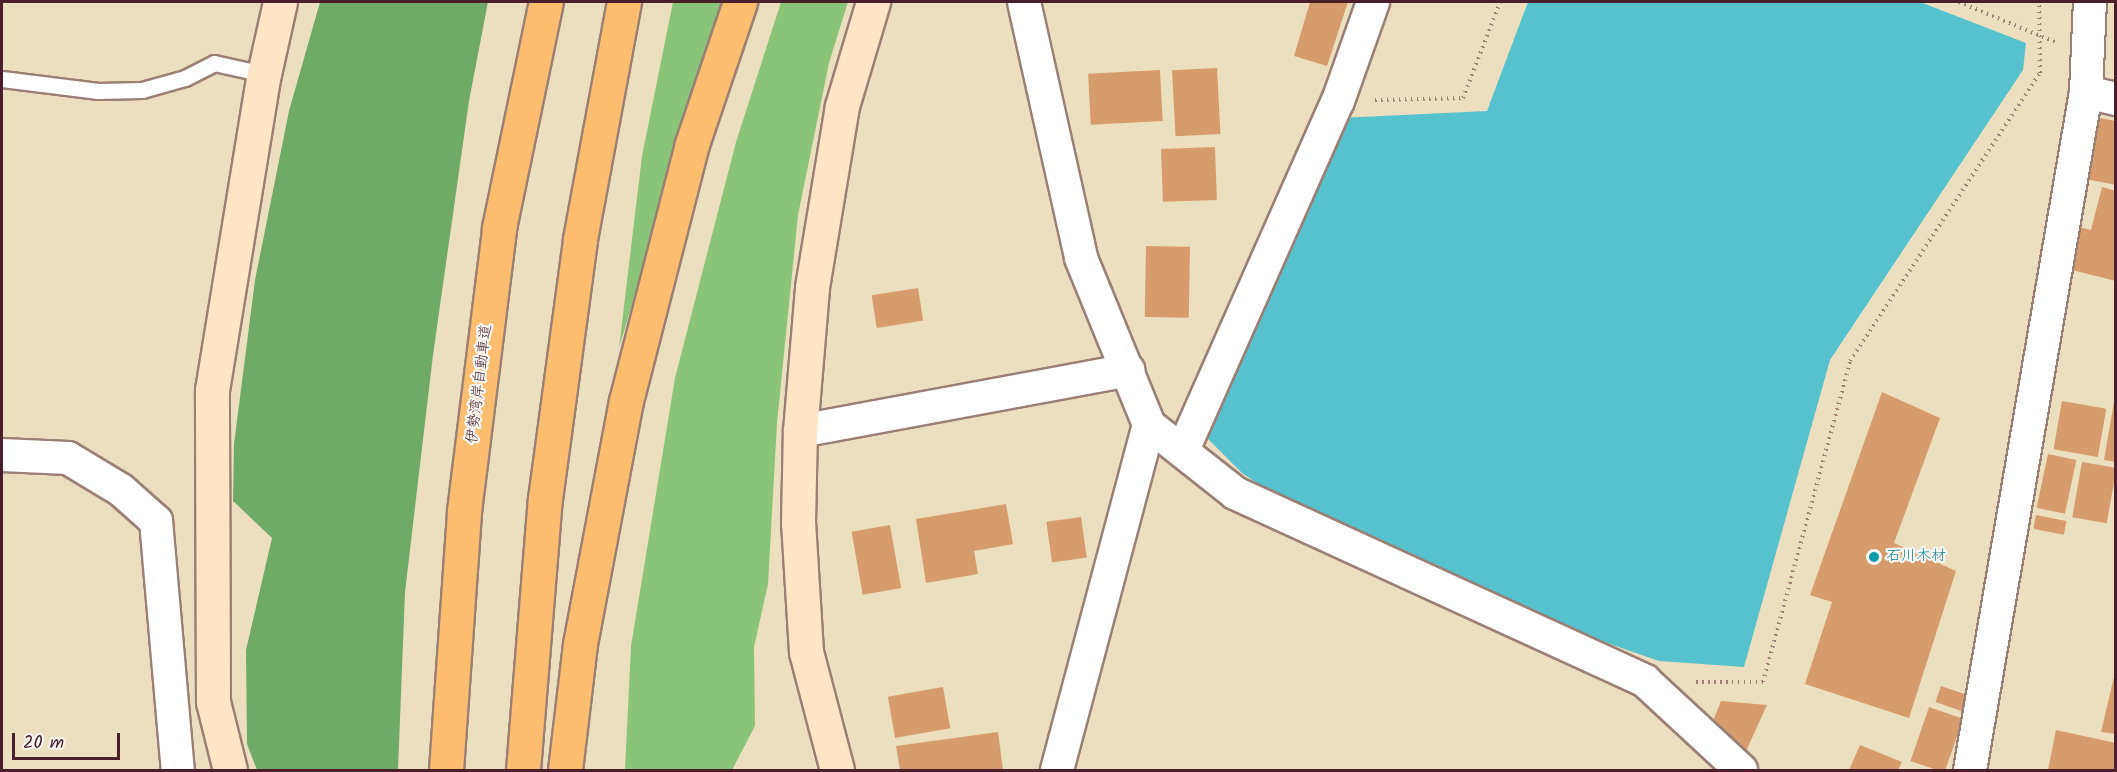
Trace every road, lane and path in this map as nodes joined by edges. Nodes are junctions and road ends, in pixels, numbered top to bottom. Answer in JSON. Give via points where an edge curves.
{"nodes":[{"id":1,"x":280,"y":2,"type":"edge"},
{"id":2,"x":546,"y":2,"type":"edge"},
{"id":3,"x":624,"y":2,"type":"edge"},
{"id":4,"x":740,"y":2,"type":"edge"},
{"id":5,"x":873,"y":2,"type":"edge"},
{"id":6,"x":1024,"y":2,"type":"edge"},
{"id":7,"x":1373,"y":2,"type":"edge"},
{"id":8,"x":1500,"y":2,"type":"edge"},
{"id":9,"x":1959,"y":2,"type":"edge"},
{"id":10,"x":2039,"y":2,"type":"edge"},
{"id":11,"x":2090,"y":2,"type":"edge"},
{"id":12,"x":2039,"y":34,"type":"junction"},
{"id":13,"x":2088,"y":57,"type":"junction"},
{"id":14,"x":264,"y":74,"type":"junction"},
{"id":15,"x":2,"y":79,"type":"edge"},
{"id":16,"x":2101,"y":96,"type":"edge"},
{"id":17,"x":1338,"y":101,"type":"junction"},
{"id":18,"x":1128,"y":369,"type":"junction"},
{"id":19,"x":1149,"y":425,"type":"junction"},
{"id":20,"x":800,"y":431,"type":"junction"},
{"id":21,"x":1183,"y":450,"type":"junction"},
{"id":22,"x":2,"y":455,"type":"edge"},
{"id":23,"x":1645,"y":681,"type":"junction"},
{"id":24,"x":1731,"y":766,"type":"edge"},
{"id":25,"x":178,"y":771,"type":"edge"},
{"id":26,"x":230,"y":771,"type":"edge"},
{"id":27,"x":446,"y":771,"type":"edge"},
{"id":28,"x":523,"y":771,"type":"edge"},
{"id":29,"x":565,"y":771,"type":"edge"},
{"id":30,"x":837,"y":771,"type":"edge"},
{"id":31,"x":1057,"y":771,"type":"edge"},
{"id":32,"x":1970,"y":771,"type":"edge"}],
"edges":[{"from":1,"to":14,"type":"street"},
{"from":2,"to":27,"type":"highway","name":"伊勢湾岸自動車道","via":[[499,228],[464,511]]},
{"from":3,"to":28,"type":"highway","via":[[580,239],[544,499]]},
{"from":4,"to":29,"type":"highway","via":[[692,144],[626,401],[580,644]]},
{"from":5,"to":20,"type":"street","via":[[842,106],[834,151],[812,287]]},
{"from":6,"to":18,"type":"street","via":[[1081,258]]},
{"from":7,"to":17,"type":"street"},
{"from":8,"to":17,"type":"path","via":[[1463,98]]},
{"from":9,"to":12,"type":"path"},
{"from":10,"to":12,"type":"path"},
{"from":11,"to":13,"type":"street"},
{"from":12,"to":13,"type":"path"},
{"from":12,"to":23,"type":"path","via":[[2040,73],[1850,361],[1762,682]]},
{"from":13,"to":16,"type":"street"},
{"from":14,"to":15,"type":"lane","via":[[214,63],[185,78],[142,90],[98,91]]},
{"from":14,"to":26,"type":"street","via":[[212,390],[213,702]]},
{"from":16,"to":32,"type":"street"},
{"from":17,"to":21,"type":"street"},
{"from":18,"to":19,"type":"street"},
{"from":18,"to":20,"type":"street"},
{"from":19,"to":21,"type":"street"},
{"from":19,"to":31,"type":"street"},
{"from":20,"to":30,"type":"street","via":[[798,522],[806,652]]},
{"from":21,"to":23,"type":"street","via":[[1235,493]]},
{"from":22,"to":25,"type":"street","via":[[68,458],[121,490],[156,521]]},
{"from":23,"to":24,"type":"street"}]}
